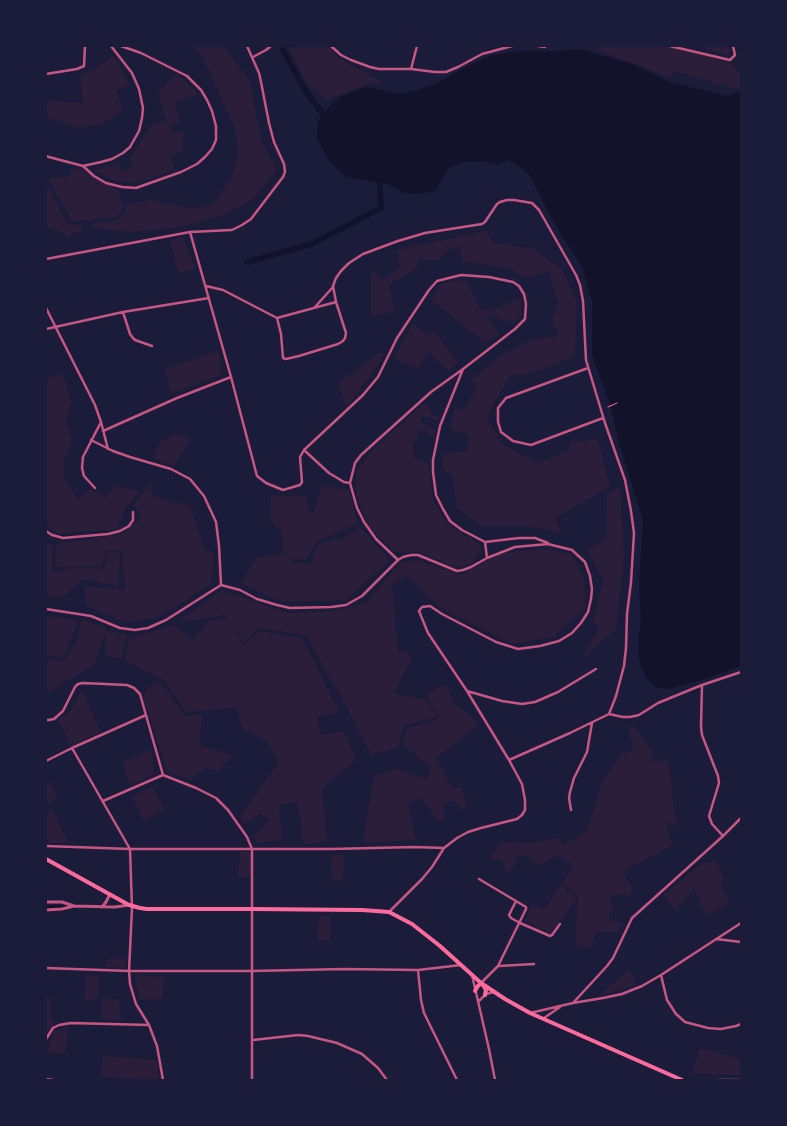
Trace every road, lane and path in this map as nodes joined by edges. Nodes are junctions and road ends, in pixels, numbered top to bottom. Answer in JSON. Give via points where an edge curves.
{"nodes":[{"id":1,"x":85,"y":46,"type":"edge"},
{"id":2,"x":111,"y":46,"type":"edge"},
{"id":3,"x":121,"y":46,"type":"edge"},
{"id":4,"x":247,"y":46,"type":"edge"},
{"id":5,"x":271,"y":46,"type":"edge"},
{"id":6,"x":331,"y":46,"type":"edge"},
{"id":7,"x":417,"y":46,"type":"edge"},
{"id":8,"x":512,"y":46,"type":"edge"},
{"id":9,"x":538,"y":46,"type":"edge"},
{"id":10,"x":670,"y":46,"type":"edge"},
{"id":11,"x":733,"y":46,"type":"edge"},
{"id":12,"x":545,"y":47,"type":"dead end"},
{"id":13,"x":252,"y":57,"type":"junction"},
{"id":14,"x":411,"y":69,"type":"junction"},
{"id":15,"x":46,"y":74,"type":"edge"},
{"id":16,"x":46,"y":156,"type":"edge"},
{"id":17,"x":84,"y":166,"type":"junction"},
{"id":18,"x":190,"y":232,"type":"junction"},
{"id":19,"x":46,"y":259,"type":"edge"},
{"id":20,"x":206,"y":286,"type":"junction"},
{"id":21,"x":333,"y":286,"type":"junction"},
{"id":22,"x":209,"y":298,"type":"junction"},
{"id":23,"x":336,"y":302,"type":"junction"},
{"id":24,"x":46,"y":308,"type":"edge"},
{"id":25,"x":315,"y":308,"type":"junction"},
{"id":26,"x":123,"y":312,"type":"junction"},
{"id":27,"x":277,"y":318,"type":"junction"},
{"id":28,"x":55,"y":326,"type":"junction"},
{"id":29,"x":46,"y":329,"type":"edge"},
{"id":30,"x":152,"y":346,"type":"dead end"},
{"id":31,"x":588,"y":368,"type":"junction"},
{"id":32,"x":463,"y":369,"type":"junction"},
{"id":33,"x":231,"y":377,"type":"junction"},
{"id":34,"x":617,"y":403,"type":"dead end"},
{"id":35,"x":608,"y":407,"type":"dead end"},
{"id":36,"x":603,"y":418,"type":"junction"},
{"id":37,"x":101,"y":422,"type":"junction"},
{"id":38,"x":103,"y":430,"type":"junction"},
{"id":39,"x":91,"y":440,"type":"junction"},
{"id":40,"x":108,"y":449,"type":"junction"},
{"id":41,"x":304,"y":450,"type":"junction"},
{"id":42,"x":350,"y":483,"type":"junction"},
{"id":43,"x":95,"y":488,"type":"dead end"},
{"id":44,"x":133,"y":512,"type":"dead end"},
{"id":45,"x":46,"y":532,"type":"edge"},
{"id":46,"x":485,"y":542,"type":"junction"},
{"id":47,"x":548,"y":544,"type":"junction"},
{"id":48,"x":487,"y":558,"type":"junction"},
{"id":49,"x":398,"y":560,"type":"junction"},
{"id":50,"x":221,"y":585,"type":"junction"},
{"id":51,"x":46,"y":609,"type":"edge"},
{"id":52,"x":596,"y":669,"type":"dead end"},
{"id":53,"x":741,"y":672,"type":"edge"},
{"id":54,"x":702,"y":685,"type":"junction"},
{"id":55,"x":467,"y":691,"type":"junction"},
{"id":56,"x":609,"y":714,"type":"junction"},
{"id":57,"x":146,"y":715,"type":"junction"},
{"id":58,"x":46,"y":720,"type":"edge"},
{"id":59,"x":592,"y":722,"type":"junction"},
{"id":60,"x":72,"y":748,"type":"junction"},
{"id":61,"x":509,"y":760,"type":"junction"},
{"id":62,"x":46,"y":762,"type":"edge"},
{"id":63,"x":163,"y":775,"type":"junction"},
{"id":64,"x":103,"y":801,"type":"junction"},
{"id":65,"x":571,"y":810,"type":"dead end"},
{"id":66,"x":741,"y":818,"type":"edge"},
{"id":67,"x":723,"y":836,"type":"junction"},
{"id":68,"x":46,"y":846,"type":"edge"},
{"id":69,"x":444,"y":848,"type":"junction"},
{"id":70,"x":130,"y":849,"type":"junction"},
{"id":71,"x":252,"y":849,"type":"junction"},
{"id":72,"x":46,"y":859,"type":"edge"},
{"id":73,"x":479,"y":879,"type":"dead end"},
{"id":74,"x":110,"y":894,"type":"junction"},
{"id":75,"x":516,"y":901,"type":"junction"},
{"id":76,"x":46,"y":902,"type":"edge"},
{"id":77,"x":74,"y":906,"type":"junction"},
{"id":78,"x":130,"y":906,"type":"junction"},
{"id":79,"x":102,"y":907,"type":"junction"},
{"id":80,"x":252,"y":909,"type":"junction"},
{"id":81,"x":46,"y":910,"type":"edge"},
{"id":82,"x":389,"y":912,"type":"junction"},
{"id":83,"x":520,"y":922,"type":"junction"},
{"id":84,"x":741,"y":923,"type":"edge"},
{"id":85,"x":560,"y":924,"type":"dead end"},
{"id":86,"x":715,"y":939,"type":"junction"},
{"id":87,"x":741,"y":942,"type":"edge"},
{"id":88,"x":534,"y":964,"type":"dead end"},
{"id":89,"x":461,"y":965,"type":"junction"},
{"id":90,"x":498,"y":966,"type":"junction"},
{"id":91,"x":46,"y":968,"type":"edge"},
{"id":92,"x":418,"y":970,"type":"junction"},
{"id":93,"x":129,"y":971,"type":"junction"},
{"id":94,"x":252,"y":971,"type":"junction"},
{"id":95,"x":472,"y":975,"type":"junction"},
{"id":96,"x":661,"y":976,"type":"junction"},
{"id":97,"x":482,"y":984,"type":"junction"},
{"id":98,"x":476,"y":992,"type":"junction"},
{"id":99,"x":495,"y":992,"type":"junction"},
{"id":100,"x":484,"y":996,"type":"junction"},
{"id":101,"x":478,"y":1002,"type":"junction"},
{"id":102,"x":574,"y":1003,"type":"junction"},
{"id":103,"x":562,"y":1006,"type":"junction"},
{"id":104,"x":530,"y":1013,"type":"junction"},
{"id":105,"x":544,"y":1018,"type":"junction"},
{"id":106,"x":741,"y":1024,"type":"edge"},
{"id":107,"x":149,"y":1025,"type":"junction"},
{"id":108,"x":46,"y":1039,"type":"edge"},
{"id":109,"x":253,"y":1040,"type":"junction"},
{"id":110,"x":46,"y":1079,"type":"edge"},
{"id":111,"x":53,"y":1080,"type":"edge"},
{"id":112,"x":163,"y":1080,"type":"edge"},
{"id":113,"x":252,"y":1080,"type":"edge"},
{"id":114,"x":387,"y":1080,"type":"edge"},
{"id":115,"x":457,"y":1080,"type":"edge"},
{"id":116,"x":495,"y":1080,"type":"edge"},
{"id":117,"x":682,"y":1080,"type":"edge"},
{"id":118,"x":719,"y":1080,"type":"edge"},
{"id":119,"x":741,"y":1080,"type":"edge"}],
"edges":[{"from":1,"to":15,"type":"street","via":[[84,66]]},
{"from":2,"to":17,"type":"street","via":[[132,73],[139,89],[143,108],[139,132],[123,153],[112,159]]},
{"from":3,"to":17,"type":"street","via":[[187,76],[201,90],[210,106],[216,126],[216,140],[212,149],[197,164],[136,188],[106,183]]},
{"from":4,"to":13,"type":"street"},
{"from":5,"to":13,"type":"street"},
{"from":6,"to":14,"type":"street","via":[[341,55],[370,67]]},
{"from":7,"to":14,"type":"street"},
{"from":8,"to":14,"type":"street","via":[[482,54],[446,72]]},
{"from":9,"to":12,"type":"street"},
{"from":10,"to":11,"type":"street","via":[[730,60],[735,55]]},
{"from":13,"to":18,"type":"street","via":[[261,82],[270,130],[285,172],[251,219],[242,225],[225,231]]},
{"from":16,"to":17,"type":"street"},
{"from":18,"to":19,"type":"street"},
{"from":18,"to":20,"type":"street"},
{"from":20,"to":22,"type":"street"},
{"from":20,"to":27,"type":"street","via":[[223,290]]},
{"from":21,"to":23,"type":"street"},
{"from":21,"to":25,"type":"street"},
{"from":21,"to":31,"type":"street","via":[[341,271],[363,254],[425,233],[482,224],[497,204],[503,201],[532,203],[539,210],[580,285]]},
{"from":22,"to":26,"type":"street"},
{"from":22,"to":33,"type":"street"},
{"from":23,"to":25,"type":"street"},
{"from":23,"to":27,"type":"street","via":[[346,333],[343,341],[299,356],[284,358]]},
{"from":24,"to":28,"type":"street"},
{"from":25,"to":27,"type":"street"},
{"from":26,"to":28,"type":"street"},
{"from":26,"to":30,"type":"street","via":[[133,338]]},
{"from":28,"to":29,"type":"street"},
{"from":28,"to":37,"type":"street"},
{"from":31,"to":36,"type":"street"},
{"from":31,"to":36,"type":"street","via":[[506,398],[498,408],[498,422],[501,432],[513,441],[531,445]]},
{"from":32,"to":41,"type":"street","via":[[515,330],[525,319],[524,294],[513,282],[461,275],[437,281],[397,338],[378,377],[363,395]]},
{"from":32,"to":42,"type":"street","via":[[431,392],[361,455]]},
{"from":32,"to":46,"type":"street","via":[[440,426],[433,472],[436,495],[450,521]]},
{"from":33,"to":38,"type":"street"},
{"from":33,"to":41,"type":"street","via":[[257,476],[283,490],[300,485],[300,457]]},
{"from":34,"to":35,"type":"path"},
{"from":36,"to":56,"type":"street","via":[[625,480],[634,533],[624,666]]},
{"from":37,"to":38,"type":"street"},
{"from":37,"to":39,"type":"street"},
{"from":38,"to":40,"type":"street"},
{"from":39,"to":40,"type":"street"},
{"from":39,"to":43,"type":"street","via":[[83,457],[82,468],[84,476]]},
{"from":40,"to":50,"type":"street","via":[[171,469],[190,479],[204,496],[216,522]]},
{"from":41,"to":42,"type":"street","via":[[329,473]]},
{"from":42,"to":49,"type":"street","via":[[364,522],[376,539]]},
{"from":44,"to":45,"type":"street","via":[[133,520],[129,526],[108,534],[63,538]]},
{"from":46,"to":47,"type":"street","via":[[534,538]]},
{"from":46,"to":48,"type":"street"},
{"from":47,"to":48,"type":"street","via":[[515,547]]},
{"from":47,"to":55,"type":"street","via":[[572,550],[585,562],[592,589],[588,612],[572,633],[559,641],[518,649],[490,639],[430,606],[422,607],[419,611],[428,633]]},
{"from":48,"to":49,"type":"street","via":[[471,567],[456,571],[418,555]]},
{"from":49,"to":50,"type":"street","via":[[362,596],[346,605],[332,607],[277,606]]},
{"from":50,"to":51,"type":"street","via":[[166,620],[148,628],[135,630],[120,628],[96,616]]},
{"from":52,"to":55,"type":"street","via":[[558,692],[535,702],[522,704],[502,701]]},
{"from":53,"to":54,"type":"street"},
{"from":54,"to":56,"type":"street","via":[[658,703],[639,715],[630,717]]},
{"from":54,"to":67,"type":"street","via":[[702,735],[719,783],[709,816],[712,824]]},
{"from":55,"to":61,"type":"street"},
{"from":56,"to":59,"type":"street"},
{"from":57,"to":58,"type":"street","via":[[140,694],[134,688],[127,685],[83,683],[75,687],[64,711],[54,719]]},
{"from":57,"to":60,"type":"street"},
{"from":57,"to":63,"type":"street"},
{"from":59,"to":61,"type":"street"},
{"from":59,"to":65,"type":"street","via":[[587,752],[570,792]]},
{"from":60,"to":62,"type":"street"},
{"from":60,"to":64,"type":"street"},
{"from":61,"to":69,"type":"street","via":[[522,784],[525,800],[522,815],[516,819],[468,832]]},
{"from":63,"to":64,"type":"street"},
{"from":63,"to":71,"type":"street","via":[[216,798],[228,810],[247,837]]},
{"from":64,"to":70,"type":"street"},
{"from":66,"to":67,"type":"street"},
{"from":67,"to":102,"type":"street","via":[[632,918],[613,958]]},
{"from":68,"to":70,"type":"street"},
{"from":69,"to":71,"type":"street"},
{"from":69,"to":82,"type":"street","via":[[427,873]]},
{"from":70,"to":71,"type":"street"},
{"from":70,"to":78,"type":"street"},
{"from":71,"to":80,"type":"street"},
{"from":72,"to":74,"type":"main road"},
{"from":73,"to":75,"type":"street"},
{"from":74,"to":78,"type":"main road"},
{"from":74,"to":79,"type":"street"},
{"from":75,"to":83,"type":"street","via":[[526,908]]},
{"from":75,"to":83,"type":"street","via":[[509,915]]},
{"from":76,"to":77,"type":"street","via":[[62,902]]},
{"from":77,"to":79,"type":"street"},
{"from":77,"to":81,"type":"street"},
{"from":78,"to":79,"type":"street"},
{"from":78,"to":80,"type":"main road","via":[[147,910]]},
{"from":78,"to":93,"type":"street"},
{"from":80,"to":82,"type":"main road"},
{"from":80,"to":94,"type":"street"},
{"from":82,"to":89,"type":"main road","via":[[412,924]]},
{"from":83,"to":85,"type":"street","via":[[550,936]]},
{"from":83,"to":90,"type":"street"},
{"from":84,"to":86,"type":"street"},
{"from":86,"to":87,"type":"street"},
{"from":86,"to":96,"type":"street"},
{"from":88,"to":90,"type":"street"},
{"from":89,"to":92,"type":"street"},
{"from":89,"to":95,"type":"main road"},
{"from":90,"to":97,"type":"street"},
{"from":91,"to":93,"type":"street"},
{"from":92,"to":94,"type":"street"},
{"from":92,"to":115,"type":"street","via":[[424,1012]]},
{"from":93,"to":94,"type":"street"},
{"from":93,"to":107,"type":"street","via":[[132,994]]},
{"from":94,"to":109,"type":"street"},
{"from":95,"to":97,"type":"main road"},
{"from":95,"to":98,"type":"street"},
{"from":96,"to":102,"type":"street","via":[[622,994]]},
{"from":96,"to":106,"type":"street","via":[[667,1000],[685,1022],[721,1029]]},
{"from":97,"to":98,"type":"main road","via":[[477,987]]},
{"from":97,"to":99,"type":"main road"},
{"from":97,"to":100,"type":"main road","via":[[486,990]]},
{"from":98,"to":100,"type":"street"},
{"from":98,"to":101,"type":"street"},
{"from":99,"to":100,"type":"street"},
{"from":99,"to":104,"type":"main road"},
{"from":100,"to":101,"type":"street"},
{"from":101,"to":116,"type":"street"},
{"from":102,"to":103,"type":"street"},
{"from":103,"to":104,"type":"street"},
{"from":103,"to":105,"type":"street"},
{"from":104,"to":105,"type":"main road"},
{"from":105,"to":117,"type":"main road"},
{"from":107,"to":108,"type":"street","via":[[71,1023],[53,1028]]},
{"from":107,"to":112,"type":"street","via":[[157,1046]]},
{"from":109,"to":113,"type":"street"},
{"from":109,"to":114,"type":"street","via":[[298,1035],[337,1043],[362,1054]]},
{"from":110,"to":111,"type":"street"},
{"from":118,"to":119,"type":"street"}]}
